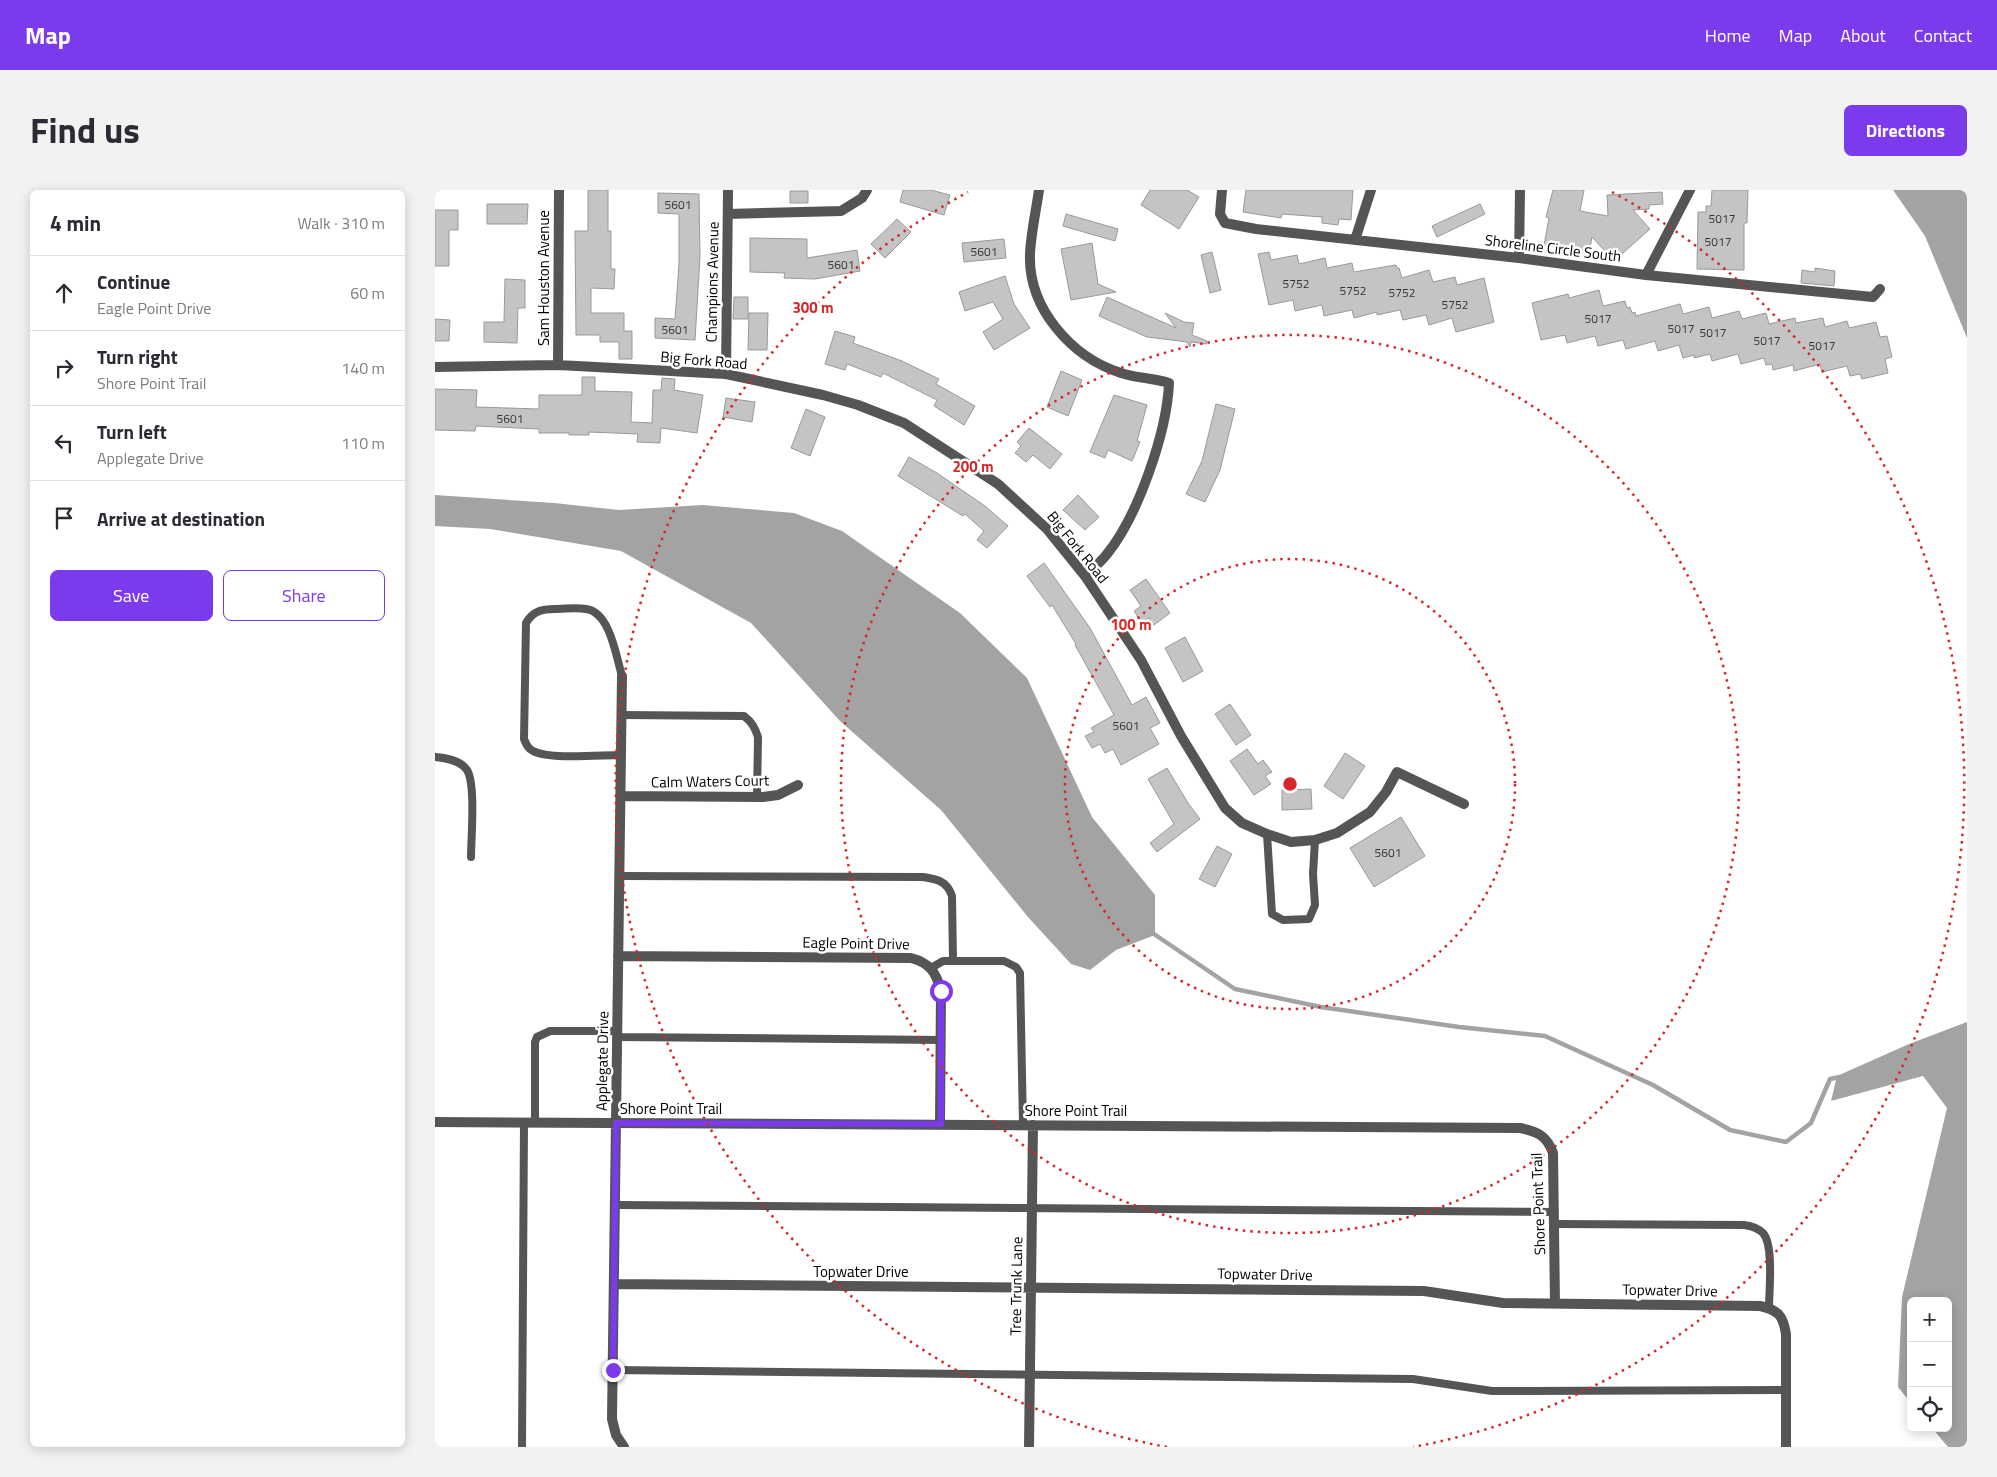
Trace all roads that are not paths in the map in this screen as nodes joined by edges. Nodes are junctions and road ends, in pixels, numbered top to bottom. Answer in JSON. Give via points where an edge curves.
{"nodes":[{"id":1,"x":559,"y":190,"type":"edge"},
{"id":2,"x":727,"y":190,"type":"edge"},
{"id":3,"x":867,"y":190,"type":"edge"},
{"id":4,"x":1039,"y":190,"type":"edge"},
{"id":5,"x":1222,"y":190,"type":"edge"},
{"id":6,"x":1371,"y":190,"type":"edge"},
{"id":7,"x":1520,"y":190,"type":"edge"},
{"id":8,"x":1690,"y":190,"type":"edge"},
{"id":9,"x":727,"y":214,"type":"junction"},
{"id":10,"x":1355,"y":240,"type":"junction"},
{"id":11,"x":1519,"y":258,"type":"junction"},
{"id":12,"x":1646,"y":276,"type":"junction"},
{"id":13,"x":1880,"y":289,"type":"dead end"},
{"id":14,"x":558,"y":365,"type":"junction"},
{"id":15,"x":435,"y":367,"type":"edge"},
{"id":16,"x":726,"y":374,"type":"junction"},
{"id":17,"x":1085,"y":576,"type":"junction"},
{"id":18,"x":622,"y":676,"type":"joint"},
{"id":19,"x":622,"y":715,"type":"junction"},
{"id":20,"x":621,"y":755,"type":"junction"},
{"id":21,"x":435,"y":757,"type":"edge"},
{"id":22,"x":798,"y":785,"type":"dead end"},
{"id":23,"x":621,"y":796,"type":"junction"},
{"id":24,"x":757,"y":797,"type":"junction"},
{"id":25,"x":1464,"y":804,"type":"dead end"},
{"id":26,"x":1267,"y":834,"type":"junction"},
{"id":27,"x":1315,"y":840,"type":"junction"},
{"id":28,"x":471,"y":857,"type":"dead end"},
{"id":29,"x":619,"y":876,"type":"junction"},
{"id":30,"x":619,"y":956,"type":"junction"},
{"id":31,"x":953,"y":961,"type":"junction"},
{"id":32,"x":931,"y":968,"type":"junction"},
{"id":33,"x":617,"y":1034,"type":"junction"},
{"id":34,"x":941,"y":1040,"type":"junction"},
{"id":35,"x":435,"y":1122,"type":"edge"},
{"id":36,"x":524,"y":1122,"type":"junction"},
{"id":37,"x":535,"y":1123,"type":"junction"},
{"id":38,"x":616,"y":1123,"type":"junction"},
{"id":39,"x":941,"y":1124,"type":"junction"},
{"id":40,"x":1028,"y":1125,"type":"junction"},
{"id":41,"x":615,"y":1205,"type":"junction"},
{"id":42,"x":1032,"y":1208,"type":"junction"},
{"id":43,"x":1554,"y":1212,"type":"junction"},
{"id":44,"x":1554,"y":1224,"type":"junction"},
{"id":45,"x":614,"y":1284,"type":"junction"},
{"id":46,"x":1031,"y":1287,"type":"junction"},
{"id":47,"x":1555,"y":1304,"type":"junction"},
{"id":48,"x":1769,"y":1308,"type":"junction"},
{"id":49,"x":613,"y":1370,"type":"junction"},
{"id":50,"x":1030,"y":1375,"type":"junction"},
{"id":51,"x":1786,"y":1390,"type":"junction"},
{"id":52,"x":620,"y":1446,"type":"edge"},
{"id":53,"x":523,"y":1447,"type":"edge"},
{"id":54,"x":1029,"y":1447,"type":"edge"},
{"id":55,"x":1785,"y":1447,"type":"edge"}],
"edges":[{"from":1,"to":14,"type":"street","name":"Sam Houston Avenue"},
{"from":2,"to":9,"type":"street","name":"Champions Avenue"},
{"from":3,"to":9,"type":"street","via":[[862,198],[841,211]]},
{"from":4,"to":17,"type":"street","via":[[1030,255],[1034,286],[1047,316],[1063,338],[1085,355],[1121,373],[1169,383],[1162,431],[1129,519],[1107,554]]},
{"from":5,"to":10,"type":"street","name":"Shoreline Circle South","via":[[1220,214],[1225,223]]},
{"from":6,"to":10,"type":"street"},
{"from":7,"to":11,"type":"street"},
{"from":8,"to":12,"type":"street"},
{"from":9,"to":16,"type":"street","name":"Champions Avenue"},
{"from":10,"to":11,"type":"street","name":"Shoreline Circle South"},
{"from":11,"to":12,"type":"street","name":"Shoreline Circle South"},
{"from":12,"to":13,"type":"street","name":"Shoreline Circle South","via":[[1873,297]]},
{"from":14,"to":15,"type":"street","name":"Big Fork Road"},
{"from":14,"to":16,"type":"street","name":"Big Fork Road"},
{"from":16,"to":17,"type":"street","name":"Big Fork Road","via":[[823,394],[904,423],[998,484],[1047,529]]},
{"from":17,"to":26,"type":"street","name":"Big Fork Road","via":[[1141,660],[1181,736],[1225,808],[1242,823]]},
{"from":18,"to":19,"type":"street","name":"Applegate Drive"},
{"from":18,"to":20,"type":"lane","via":[[607,626],[594,611],[543,609],[529,617],[526,623],[526,746],[546,755]]},
{"from":19,"to":20,"type":"street","name":"Applegate Drive"},
{"from":19,"to":24,"type":"lane","via":[[744,716],[756,728],[758,737]]},
{"from":20,"to":23,"type":"street","name":"Applegate Drive"},
{"from":21,"to":28,"type":"lane","via":[[457,762],[468,772],[471,785]]},
{"from":22,"to":24,"type":"street","name":"Calm Waters Court","via":[[778,795]]},
{"from":23,"to":24,"type":"street","name":"Calm Waters Court"},
{"from":23,"to":29,"type":"street","name":"Applegate Drive"},
{"from":25,"to":27,"type":"street","name":"Big Fork Road","via":[[1397,772],[1371,812],[1337,833]]},
{"from":26,"to":27,"type":"street","name":"Big Fork Road","via":[[1291,842]]},
{"from":26,"to":27,"type":"lane","via":[[1272,914],[1283,920],[1309,919],[1315,905]]},
{"from":29,"to":30,"type":"street","name":"Applegate Drive"},
{"from":29,"to":31,"type":"lane","via":[[934,879],[943,882],[952,896]]},
{"from":30,"to":32,"type":"street","name":"Eagle Point Drive","via":[[911,958]]},
{"from":30,"to":33,"type":"street","name":"Applegate Drive"},
{"from":31,"to":32,"type":"lane","via":[[943,961]]},
{"from":31,"to":40,"type":"lane","via":[[1004,961],[1017,967],[1020,974]]},
{"from":32,"to":34,"type":"street","via":[[941,991]]},
{"from":33,"to":34,"type":"lane"},
{"from":33,"to":37,"type":"lane","via":[[551,1031],[537,1037]]},
{"from":33,"to":38,"type":"street","name":"Applegate Drive"},
{"from":34,"to":39,"type":"street"},
{"from":35,"to":36,"type":"street","name":"Shore Point Trail"},
{"from":36,"to":37,"type":"street","name":"Shore Point Trail"},
{"from":36,"to":53,"type":"lane"},
{"from":37,"to":38,"type":"street","name":"Shore Point Trail"},
{"from":38,"to":39,"type":"street","name":"Shore Point Trail"},
{"from":38,"to":41,"type":"street","name":"Applegate Drive"},
{"from":39,"to":40,"type":"street","name":"Shore Point Trail"},
{"from":40,"to":42,"type":"street","name":"Tree Trunk Lane"},
{"from":40,"to":43,"type":"street","name":"Shore Point Trail","via":[[1520,1128],[1535,1131],[1550,1144]]},
{"from":41,"to":42,"type":"lane"},
{"from":41,"to":45,"type":"street","name":"Applegate Drive"},
{"from":42,"to":43,"type":"lane"},
{"from":42,"to":46,"type":"street","name":"Tree Trunk Lane"},
{"from":43,"to":44,"type":"street","name":"Shore Point Trail"},
{"from":44,"to":47,"type":"street","name":"Shore Point Trail"},
{"from":44,"to":48,"type":"lane","via":[[1753,1227],[1763,1233],[1769,1246]]},
{"from":45,"to":46,"type":"street","name":"Topwater Drive"},
{"from":45,"to":49,"type":"street","name":"Applegate Drive"},
{"from":46,"to":47,"type":"street","name":"Topwater Drive","via":[[1424,1291],[1503,1303]]},
{"from":46,"to":50,"type":"street","name":"Tree Trunk Lane"},
{"from":47,"to":48,"type":"street","name":"Topwater Drive"},
{"from":48,"to":51,"type":"street","via":[[1780,1316],[1784,1324]]},
{"from":49,"to":50,"type":"lane"},
{"from":49,"to":52,"type":"street","name":"Applegate Drive","via":[[612,1419]]},
{"from":50,"to":51,"type":"lane","via":[[1413,1379],[1492,1391]]},
{"from":50,"to":54,"type":"street","name":"Tree Trunk Lane"},
{"from":51,"to":55,"type":"street"}]}
